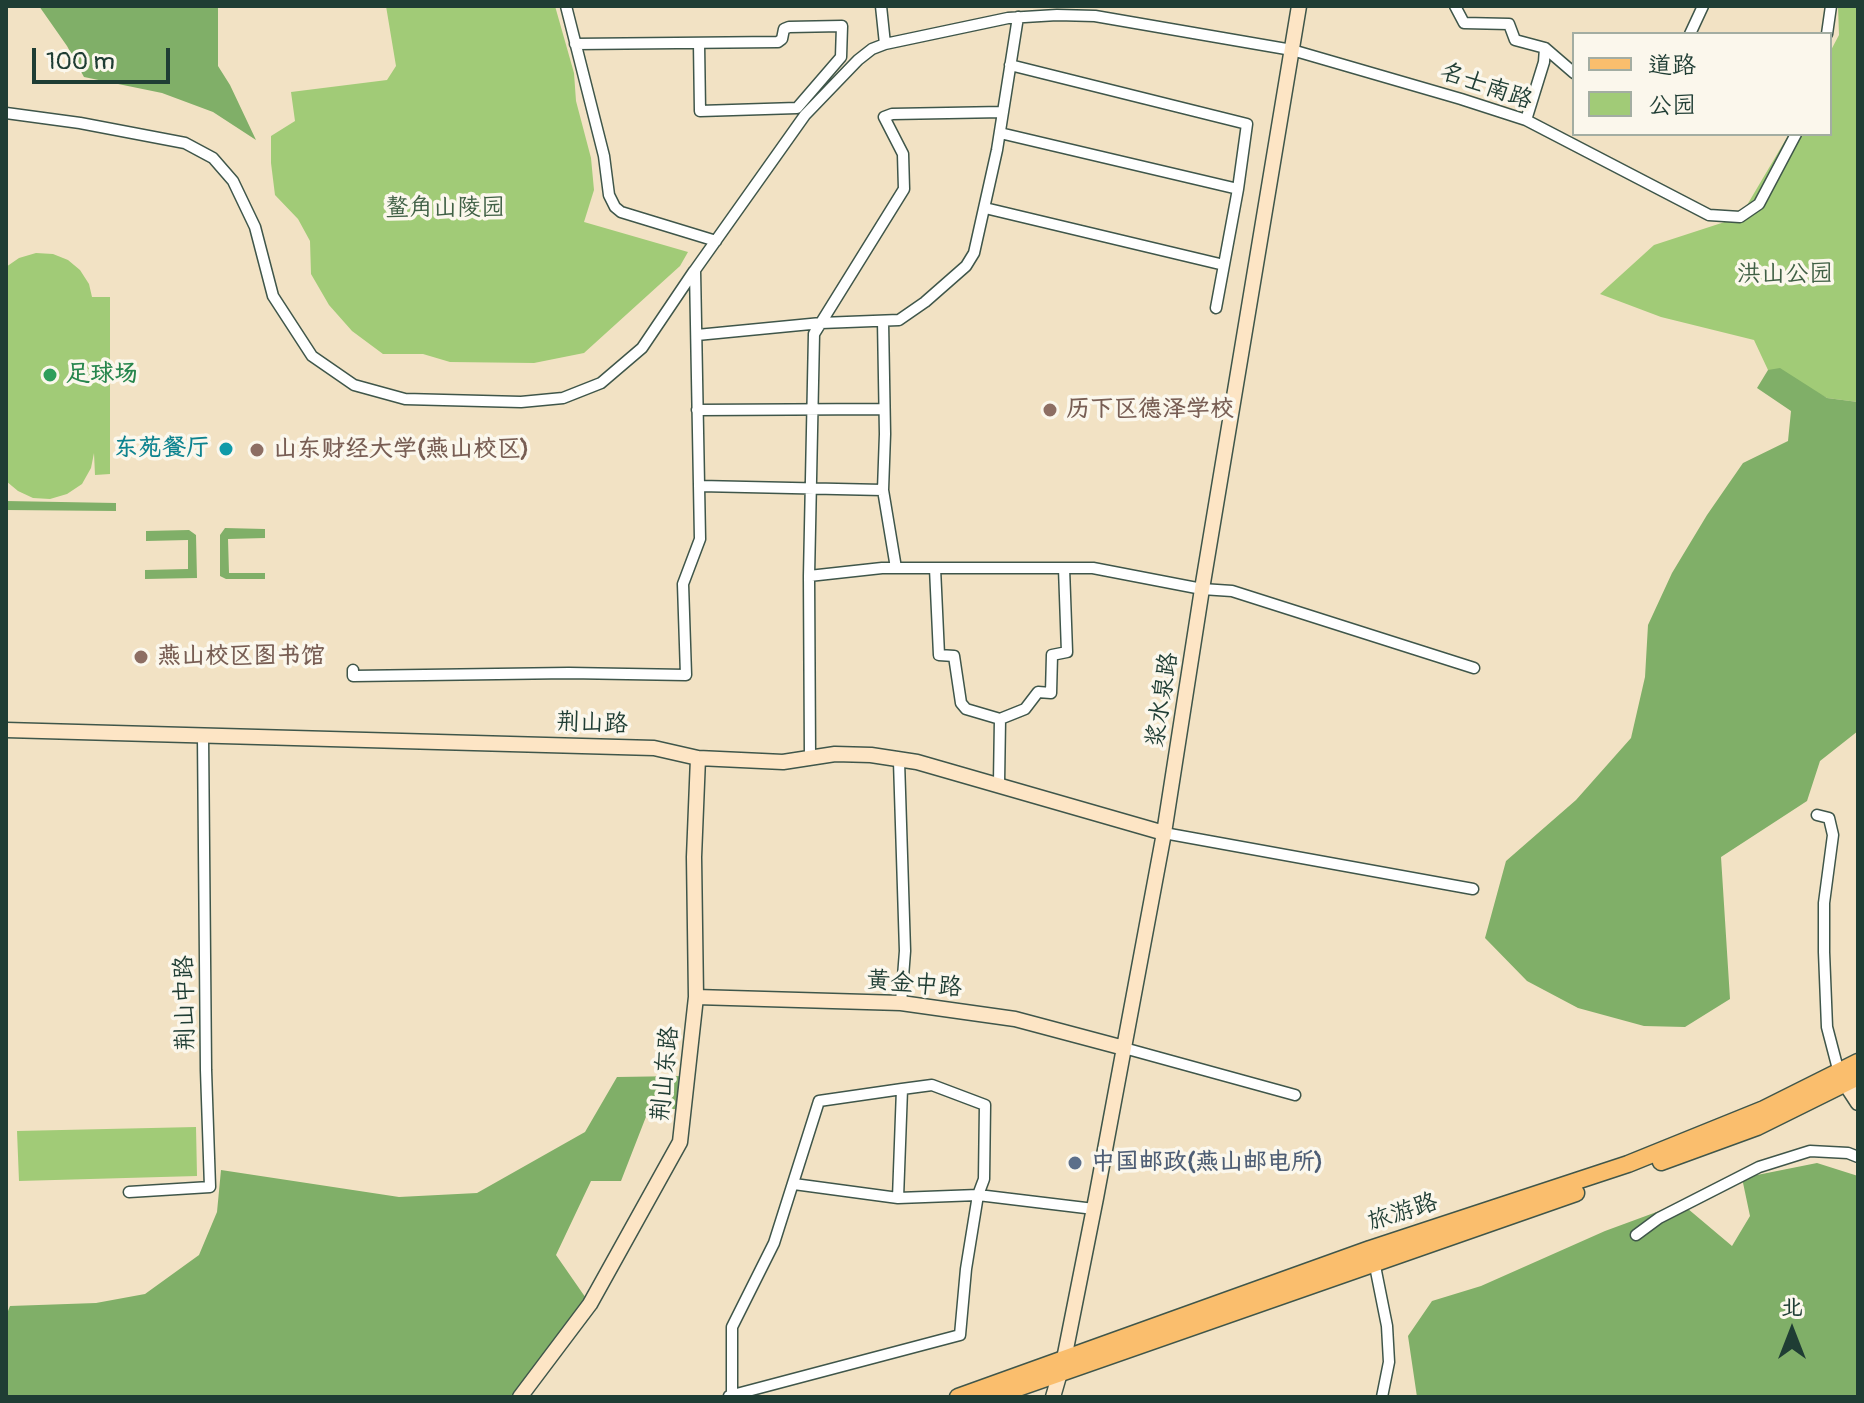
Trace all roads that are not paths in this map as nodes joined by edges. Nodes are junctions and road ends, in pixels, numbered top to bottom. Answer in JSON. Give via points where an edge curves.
{"nodes":[{"id":1,"x":566,"y":6,"type":"edge"},
{"id":2,"x":881,"y":6,"type":"edge"},
{"id":3,"x":1299,"y":6,"type":"edge"},
{"id":4,"x":1455,"y":6,"type":"edge"},
{"id":5,"x":1703,"y":6,"type":"edge"},
{"id":6,"x":1831,"y":6,"type":"edge"},
{"id":7,"x":1018,"y":17,"type":"junction"},
{"id":8,"x":1691,"y":32,"type":"edge"},
{"id":9,"x":1827,"y":32,"type":"edge"},
{"id":10,"x":699,"y":43,"type":"junction"},
{"id":11,"x":575,"y":44,"type":"junction"},
{"id":12,"x":885,"y":44,"type":"junction"},
{"id":13,"x":1545,"y":48,"type":"junction"},
{"id":14,"x":1292,"y":50,"type":"junction"},
{"id":15,"x":1010,"y":65,"type":"junction"},
{"id":16,"x":1572,"y":71,"type":"edge"},
{"id":17,"x":1003,"y":112,"type":"junction"},
{"id":18,"x":6,"y":113,"type":"edge"},
{"id":19,"x":1526,"y":120,"type":"junction"},
{"id":20,"x":1000,"y":133,"type":"junction"},
{"id":21,"x":1795,"y":136,"type":"edge"},
{"id":22,"x":1238,"y":189,"type":"junction"},
{"id":23,"x":985,"y":208,"type":"junction"},
{"id":24,"x":716,"y":241,"type":"junction"},
{"id":25,"x":1224,"y":265,"type":"junction"},
{"id":26,"x":695,"y":270,"type":"junction"},
{"id":27,"x":1216,"y":308,"type":"dead end"},
{"id":28,"x":883,"y":321,"type":"junction"},
{"id":29,"x":821,"y":323,"type":"junction"},
{"id":30,"x":697,"y":335,"type":"junction"},
{"id":31,"x":884,"y":409,"type":"junction"},
{"id":32,"x":697,"y":410,"type":"junction"},
{"id":33,"x":813,"y":410,"type":"junction"},
{"id":34,"x":700,"y":486,"type":"junction"},
{"id":35,"x":811,"y":490,"type":"junction"},
{"id":36,"x":883,"y":490,"type":"junction"},
{"id":37,"x":896,"y":568,"type":"junction"},
{"id":38,"x":935,"y":568,"type":"junction"},
{"id":39,"x":1064,"y":568,"type":"junction"},
{"id":40,"x":809,"y":576,"type":"junction"},
{"id":41,"x":1202,"y":589,"type":"junction"},
{"id":42,"x":1474,"y":668,"type":"dead end"},
{"id":43,"x":353,"y":670,"type":"dead end"},
{"id":44,"x":1000,"y":719,"type":"junction"},
{"id":45,"x":6,"y":730,"type":"edge"},
{"id":46,"x":203,"y":736,"type":"junction"},
{"id":47,"x":810,"y":757,"type":"junction"},
{"id":48,"x":698,"y":758,"type":"junction"},
{"id":49,"x":899,"y":761,"type":"junction"},
{"id":50,"x":999,"y":783,"type":"junction"},
{"id":51,"x":1817,"y":815,"type":"dead end"},
{"id":52,"x":1164,"y":833,"type":"junction"},
{"id":53,"x":1473,"y":889,"type":"dead end"},
{"id":54,"x":696,"y":997,"type":"junction"},
{"id":55,"x":901,"y":1003,"type":"junction"},
{"id":56,"x":1124,"y":1048,"type":"junction"},
{"id":57,"x":1858,"y":1062,"type":"edge"},
{"id":58,"x":1847,"y":1078,"type":"edge"},
{"id":59,"x":902,"y":1089,"type":"junction"},
{"id":60,"x":1295,"y":1095,"type":"dead end"},
{"id":61,"x":1858,"y":1103,"type":"edge"},
{"id":62,"x":1858,"y":1157,"type":"edge"},
{"id":63,"x":794,"y":1184,"type":"junction"},
{"id":64,"x":129,"y":1192,"type":"dead end"},
{"id":65,"x":978,"y":1195,"type":"junction"},
{"id":66,"x":898,"y":1198,"type":"junction"},
{"id":67,"x":1094,"y":1209,"type":"junction"},
{"id":68,"x":1636,"y":1235,"type":"dead end"},
{"id":69,"x":1372,"y":1256,"type":"junction"},
{"id":70,"x":1061,"y":1366,"type":"junction"},
{"id":71,"x":729,"y":1396,"type":"edge"},
{"id":72,"x":520,"y":1397,"type":"edge"},
{"id":73,"x":958,"y":1397,"type":"edge"},
{"id":74,"x":992,"y":1397,"type":"edge"},
{"id":75,"x":1053,"y":1397,"type":"edge"},
{"id":76,"x":1382,"y":1397,"type":"edge"}],
"edges":[{"from":1,"to":11,"type":"street"},
{"from":2,"to":12,"type":"street"},
{"from":3,"to":14,"type":"main road","name":"浆水泉路"},
{"from":4,"to":13,"type":"street","via":[[1464,23],[1509,24],[1515,40]]},
{"from":5,"to":8,"type":"street"},
{"from":6,"to":9,"type":"street"},
{"from":7,"to":12,"type":"street","name":"名士南路"},
{"from":7,"to":14,"type":"street","name":"名士南路","via":[[1095,16]]},
{"from":7,"to":15,"type":"street"},
{"from":10,"to":10,"type":"street","via":[[778,42],[789,27],[842,26],[841,57],[797,108],[700,111]]},
{"from":10,"to":11,"type":"street"},
{"from":11,"to":24,"type":"street","via":[[615,207]]},
{"from":12,"to":24,"type":"street","via":[[858,60],[805,115]]},
{"from":13,"to":16,"type":"street"},
{"from":13,"to":19,"type":"street"},
{"from":14,"to":19,"type":"street","name":"名士南路"},
{"from":14,"to":41,"type":"main road","name":"浆水泉路"},
{"from":15,"to":17,"type":"street"},
{"from":15,"to":22,"type":"street","via":[[1247,124]]},
{"from":17,"to":20,"type":"street"},
{"from":17,"to":29,"type":"street","via":[[884,117],[903,154],[904,189]]},
{"from":18,"to":26,"type":"street","via":[[185,143],[213,158],[233,181],[255,227],[273,296],[312,356],[354,385],[405,399],[521,402],[563,398],[601,383],[642,348]]},
{"from":19,"to":21,"type":"street","name":"名士南路","via":[[1709,215],[1740,217],[1759,204]]},
{"from":20,"to":22,"type":"street"},
{"from":20,"to":23,"type":"street"},
{"from":22,"to":25,"type":"street"},
{"from":23,"to":25,"type":"street"},
{"from":23,"to":28,"type":"street","via":[[966,266],[899,320]]},
{"from":24,"to":26,"type":"street"},
{"from":25,"to":27,"type":"street"},
{"from":26,"to":30,"type":"street"},
{"from":28,"to":29,"type":"street"},
{"from":28,"to":31,"type":"street"},
{"from":29,"to":30,"type":"street"},
{"from":29,"to":33,"type":"street","via":[[814,334]]},
{"from":30,"to":32,"type":"street"},
{"from":31,"to":33,"type":"street"},
{"from":31,"to":36,"type":"street"},
{"from":32,"to":33,"type":"street"},
{"from":32,"to":34,"type":"street"},
{"from":33,"to":35,"type":"street"},
{"from":34,"to":35,"type":"street"},
{"from":34,"to":43,"type":"street","via":[[700,539],[683,584],[686,675],[353,676]]},
{"from":35,"to":36,"type":"street"},
{"from":35,"to":40,"type":"street"},
{"from":36,"to":37,"type":"street"},
{"from":37,"to":38,"type":"street"},
{"from":37,"to":40,"type":"street"},
{"from":38,"to":39,"type":"street"},
{"from":38,"to":44,"type":"street","via":[[939,655],[954,656],[966,709]]},
{"from":39,"to":41,"type":"street","via":[[1093,568]]},
{"from":39,"to":44,"type":"street","via":[[1067,652],[1052,655],[1051,693],[1038,692],[1025,709]]},
{"from":40,"to":47,"type":"street"},
{"from":41,"to":42,"type":"street","via":[[1232,591]]},
{"from":41,"to":52,"type":"main road","name":"浆水泉路"},
{"from":44,"to":50,"type":"street"},
{"from":45,"to":46,"type":"main road","name":"荆山路"},
{"from":46,"to":48,"type":"main road","name":"荆山路","via":[[654,748]]},
{"from":46,"to":64,"type":"street","name":"荆山中路","via":[[210,1187]]},
{"from":47,"to":48,"type":"main road","name":"荆山路","via":[[783,762]]},
{"from":47,"to":49,"type":"main road","name":"荆山路","via":[[859,755]]},
{"from":48,"to":54,"type":"main road","name":"荆山东路"},
{"from":49,"to":50,"type":"main road","name":"荆山路"},
{"from":49,"to":55,"type":"street","via":[[905,951]]},
{"from":50,"to":52,"type":"main road","name":"荆山路"},
{"from":51,"to":58,"type":"street","via":[[1829,818],[1833,835],[1824,903],[1827,1027]]},
{"from":52,"to":53,"type":"street"},
{"from":52,"to":56,"type":"main road","name":"浆水泉路"},
{"from":54,"to":55,"type":"main road","name":"黄金中路"},
{"from":54,"to":72,"type":"main road","name":"荆山东路","via":[[680,1142],[590,1304]]},
{"from":55,"to":56,"type":"main road","name":"黄金中路","via":[[1015,1019]]},
{"from":56,"to":60,"type":"street"},
{"from":56,"to":67,"type":"main road","name":"浆水泉路"},
{"from":57,"to":58,"type":"main road","name":"旅游路"},
{"from":58,"to":61,"type":"main road"},
{"from":58,"to":69,"type":"main road","name":"旅游路","via":[[1757,1127]]},
{"from":59,"to":63,"type":"street","via":[[819,1101]]},
{"from":59,"to":65,"type":"street","via":[[932,1085],[985,1105],[984,1179]]},
{"from":59,"to":66,"type":"street"},
{"from":62,"to":68,"type":"street","via":[[1810,1151],[1759,1167]]},
{"from":63,"to":66,"type":"street"},
{"from":63,"to":71,"type":"street","via":[[774,1243],[732,1327]]},
{"from":65,"to":66,"type":"street"},
{"from":65,"to":67,"type":"street"},
{"from":65,"to":71,"type":"street","via":[[960,1335]]},
{"from":67,"to":70,"type":"main road","name":"浆水泉路"},
{"from":69,"to":70,"type":"main road","name":"旅游路"},
{"from":69,"to":76,"type":"street","via":[[1387,1326],[1389,1362]]},
{"from":70,"to":73,"type":"main road","name":"旅游路"},
{"from":70,"to":74,"type":"main road","name":"旅游路"},
{"from":70,"to":75,"type":"main road","name":"浆水泉路"}]}
